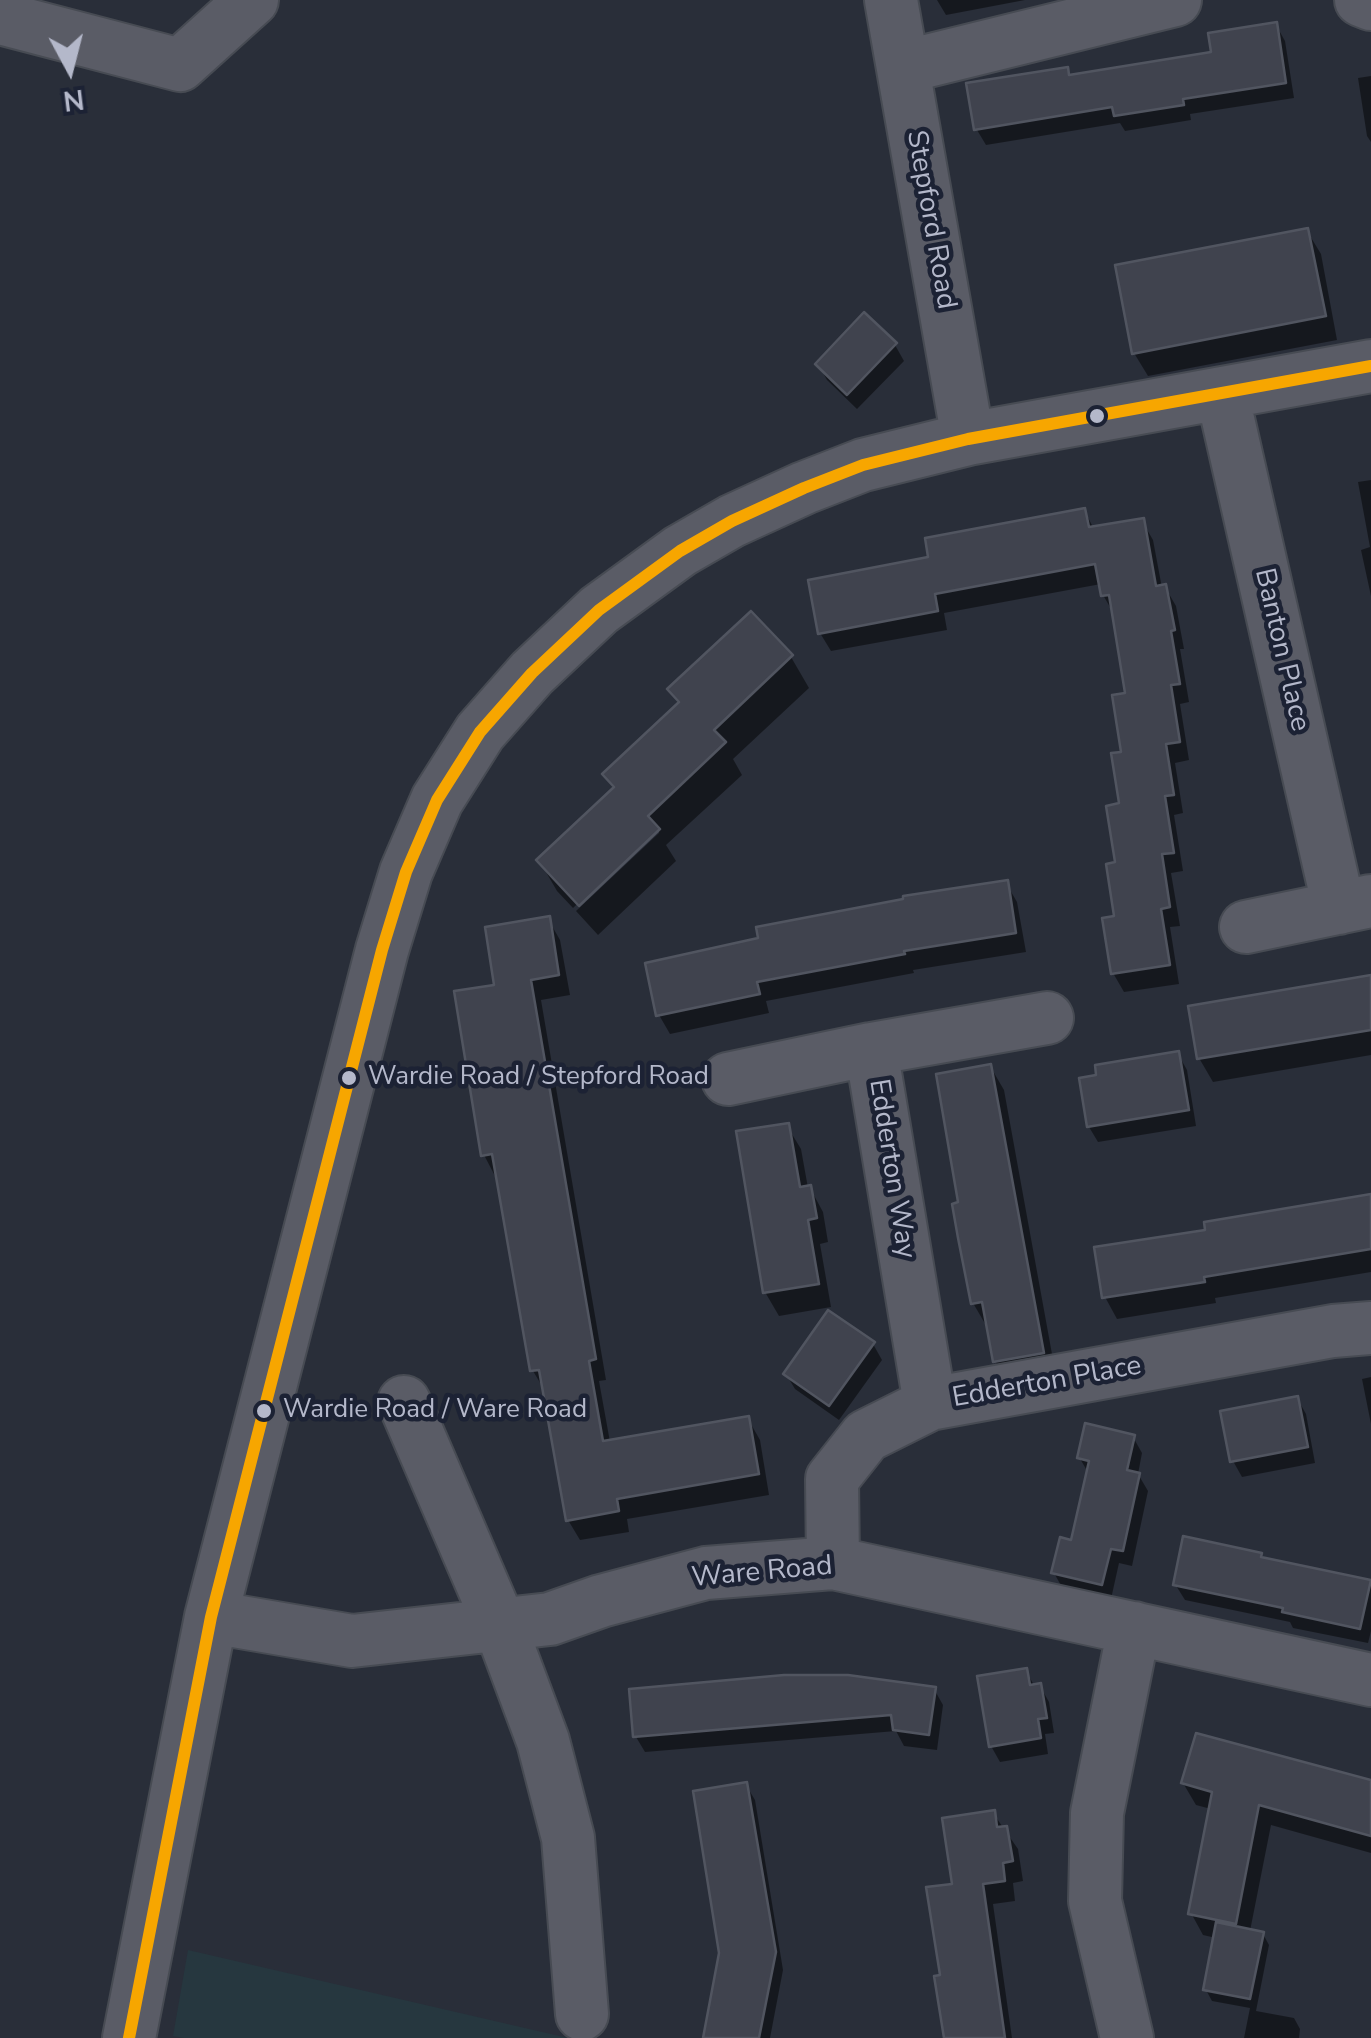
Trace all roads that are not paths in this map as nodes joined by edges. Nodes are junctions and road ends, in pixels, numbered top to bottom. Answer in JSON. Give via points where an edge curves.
{"nodes":[{"id":1,"x":252,"y":0,"type":"edge"},
{"id":2,"x":891,"y":0,"type":"edge"},
{"id":3,"x":1174,"y":0,"type":"edge"},
{"id":4,"x":1361,"y":0,"type":"edge"},
{"id":5,"x":1371,"y":4,"type":"edge"},
{"id":6,"x":0,"y":18,"type":"edge"},
{"id":7,"x":903,"y":67,"type":"junction"},
{"id":8,"x":1371,"y":366,"type":"edge"},
{"id":9,"x":1222,"y":393,"type":"junction"},
{"id":10,"x":968,"y":440,"type":"junction"},
{"id":11,"x":1355,"y":904,"type":"edge"},
{"id":12,"x":1246,"y":927,"type":"dead end"},
{"id":13,"x":1046,"y":1018,"type":"dead end"},
{"id":14,"x":872,"y":1049,"type":"junction"},
{"id":15,"x":728,"y":1079,"type":"dead end"},
{"id":16,"x":1371,"y":1328,"type":"edge"},
{"id":17,"x":404,"y":1402,"type":"dead end"},
{"id":18,"x":930,"y":1404,"type":"junction"},
{"id":19,"x":833,"y":1562,"type":"junction"},
{"id":20,"x":211,"y":1617,"type":"junction"},
{"id":21,"x":499,"y":1623,"type":"junction"},
{"id":22,"x":1134,"y":1628,"type":"junction"},
{"id":23,"x":1371,"y":1680,"type":"edge"},
{"id":24,"x":582,"y":2014,"type":"dead end"},
{"id":25,"x":129,"y":2038,"type":"edge"},
{"id":26,"x":1127,"y":2038,"type":"edge"}],
"edges":[{"from":1,"to":6,"type":"street","via":[[180,65]]},
{"from":2,"to":7,"type":"street","name":"Stepford Road"},
{"from":3,"to":7,"type":"street"},
{"from":4,"to":5,"type":"street"},
{"from":7,"to":10,"type":"street","name":"Stepford Road"},
{"from":8,"to":9,"type":"street"},
{"from":9,"to":10,"type":"street"},
{"from":9,"to":11,"type":"street","name":"Banton Place"},
{"from":10,"to":20,"type":"street","via":[[863,465],[732,521],[680,551],[599,610],[480,732],[437,800],[382,950]]},
{"from":11,"to":12,"type":"street"},
{"from":13,"to":14,"type":"street","name":"Edderton Way"},
{"from":14,"to":15,"type":"street"},
{"from":14,"to":18,"type":"street","name":"Edderton Way"},
{"from":16,"to":18,"type":"street","name":"Edderton Place"},
{"from":17,"to":21,"type":"street"},
{"from":18,"to":19,"type":"street","name":"Edderton Place","via":[[866,1436],[832,1480]]},
{"from":19,"to":21,"type":"street","name":"Ware Road","via":[[706,1573],[550,1619]]},
{"from":19,"to":22,"type":"street","name":"Ware Road"},
{"from":20,"to":21,"type":"street","name":"Ware Road","via":[[352,1641]]},
{"from":20,"to":25,"type":"street"},
{"from":21,"to":24,"type":"street","via":[[543,1741],[568,1838]]},
{"from":22,"to":23,"type":"street","name":"Ware Road"},
{"from":22,"to":26,"type":"street","via":[[1097,1813],[1095,1901]]}]}
